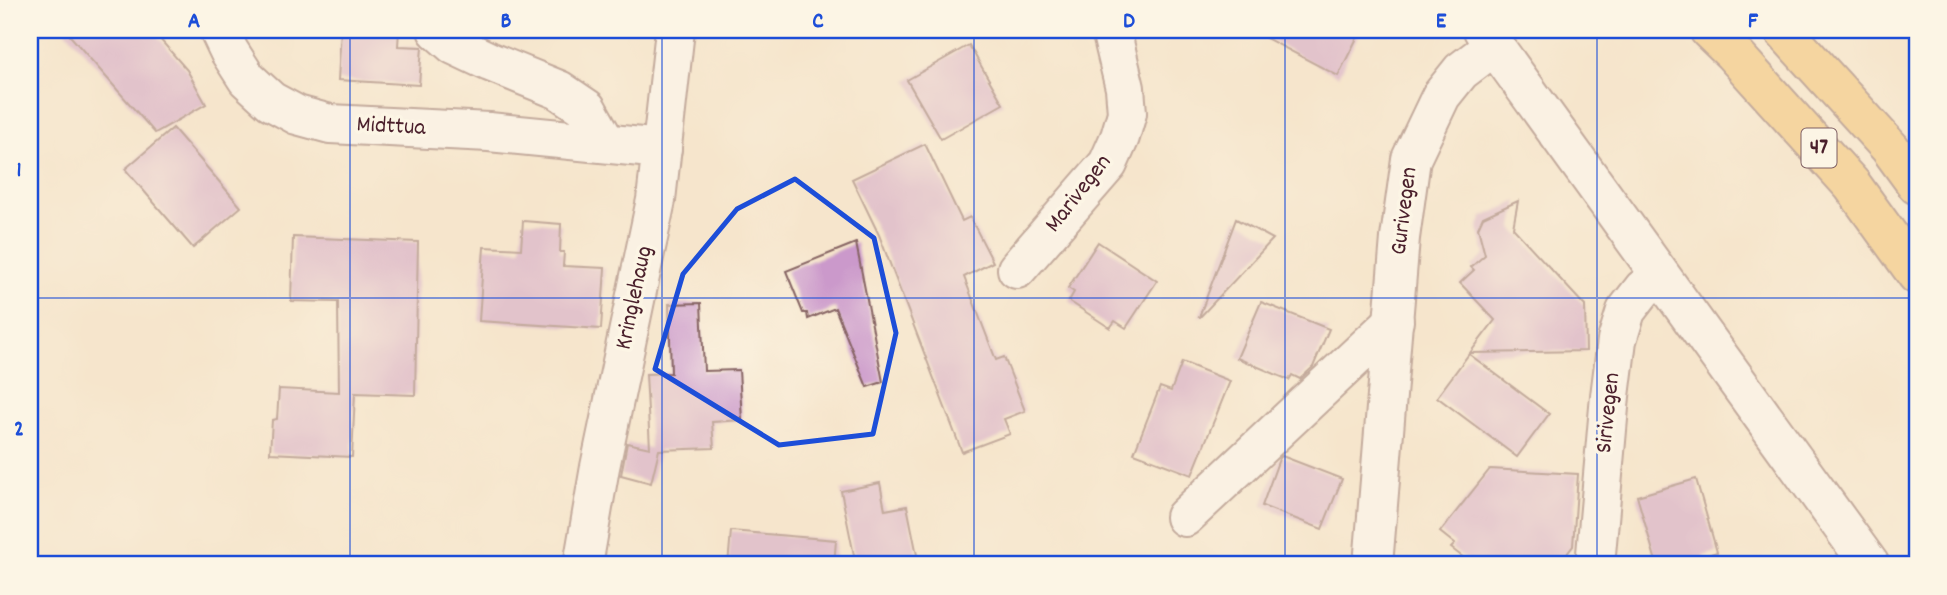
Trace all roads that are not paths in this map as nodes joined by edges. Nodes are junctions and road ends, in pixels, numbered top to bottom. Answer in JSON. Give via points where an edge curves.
{"nodes":[{"id":1,"x":219,"y":30,"type":"edge"},
{"id":2,"x":436,"y":30,"type":"edge"},
{"id":3,"x":675,"y":30,"type":"edge"},
{"id":4,"x":1111,"y":30,"type":"edge"},
{"id":5,"x":1709,"y":30,"type":"edge"},
{"id":6,"x":1783,"y":30,"type":"edge"},
{"id":7,"x":1488,"y":38,"type":"edge"},
{"id":8,"x":606,"y":143,"type":"junction"},
{"id":9,"x":662,"y":149,"type":"junction"},
{"id":10,"x":1917,"y":185,"type":"edge"},
{"id":11,"x":1017,"y":269,"type":"dead end"},
{"id":12,"x":1917,"y":275,"type":"edge"},
{"id":13,"x":1660,"y":276,"type":"junction"},
{"id":14,"x":1394,"y":321,"type":"junction"},
{"id":15,"x":1185,"y":517,"type":"dead end"},
{"id":16,"x":583,"y":565,"type":"edge"},
{"id":17,"x":1373,"y":565,"type":"edge"},
{"id":18,"x":1595,"y":565,"type":"edge"},
{"id":19,"x":1870,"y":565,"type":"edge"}],
"edges":[{"from":1,"to":8,"type":"street","name":"Midttua","via":[[247,79],[271,101],[297,115],[330,124]]},
{"from":2,"to":8,"type":"street","via":[[490,62],[559,90],[587,109]]},
{"from":3,"to":9,"type":"street","name":"Kringlehaug"},
{"from":4,"to":11,"type":"street","name":"Marivegen","via":[[1125,88],[1127,113],[1120,137],[1108,164]]},
{"from":5,"to":12,"type":"main road","number":"47","via":[[1852,185]]},
{"from":6,"to":10,"type":"main road","number":"47","via":[[1890,148]]},
{"from":7,"to":13,"type":"street"},
{"from":7,"to":14,"type":"street","name":"Gurivegen","via":[[1441,96],[1410,159]]},
{"from":8,"to":9,"type":"street","name":"Midttua"},
{"from":9,"to":16,"type":"street","name":"Kringlehaug","via":[[656,200]]},
{"from":13,"to":18,"type":"street","name":"Sirivegen","via":[[1626,311],[1617,340]]},
{"from":13,"to":19,"type":"street"},
{"from":14,"to":15,"type":"street"},
{"from":14,"to":17,"type":"street","name":"Gurivegen"}]}
